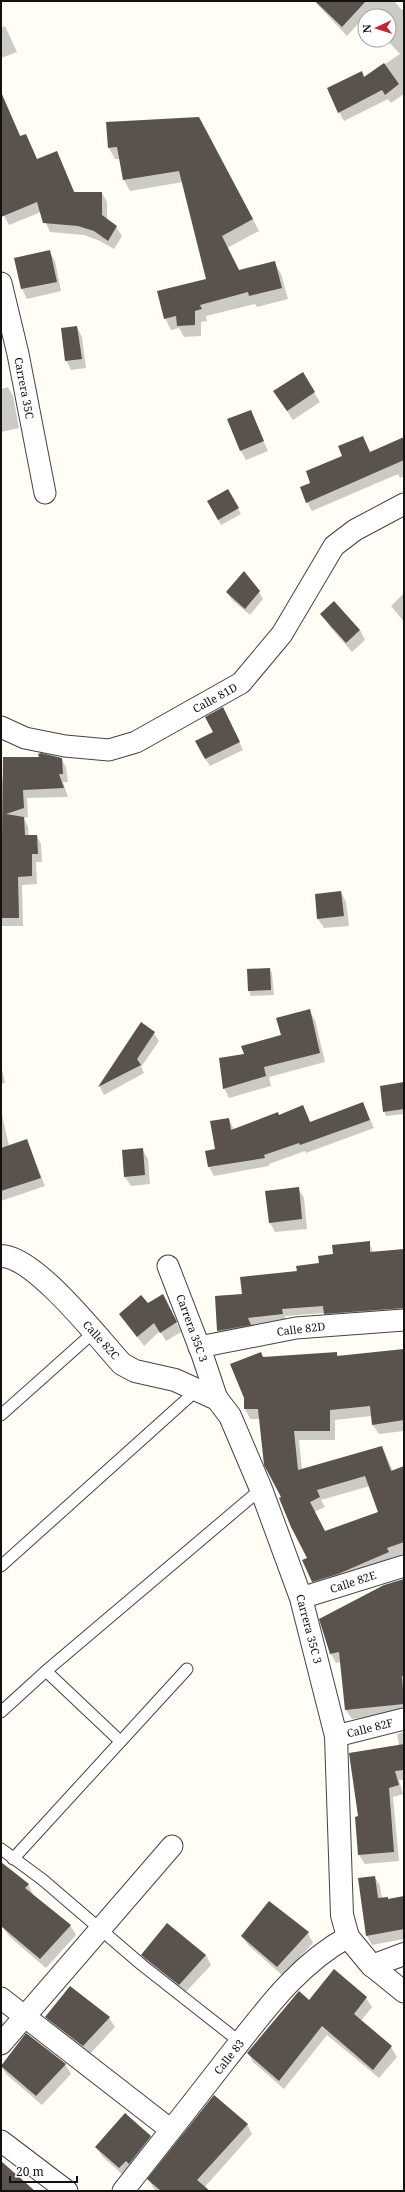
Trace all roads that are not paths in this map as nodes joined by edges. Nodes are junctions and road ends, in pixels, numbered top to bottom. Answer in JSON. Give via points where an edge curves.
{"nodes":[{"id":1,"x":1,"y":283,"type":"edge"},
{"id":2,"x":9,"y":356,"type":"edge"},
{"id":3,"x":45,"y":493,"type":"dead end"},
{"id":4,"x":404,"y":504,"type":"edge"},
{"id":5,"x":1,"y":727,"type":"edge"},
{"id":6,"x":2,"y":1252,"type":"edge"},
{"id":7,"x":168,"y":1266,"type":"dead end"},
{"id":8,"x":404,"y":1320,"type":"edge"},
{"id":9,"x":94,"y":1332,"type":"junction"},
{"id":10,"x":199,"y":1347,"type":"junction"},
{"id":11,"x":207,"y":1394,"type":"junction"},
{"id":12,"x":1,"y":1415,"type":"edge"},
{"id":13,"x":261,"y":1489,"type":"junction"},
{"id":14,"x":1,"y":1566,"type":"edge"},
{"id":15,"x":404,"y":1566,"type":"edge"},
{"id":16,"x":301,"y":1598,"type":"junction"},
{"id":17,"x":187,"y":1670,"type":"dead end"},
{"id":18,"x":46,"y":1671,"type":"junction"},
{"id":19,"x":1,"y":1712,"type":"edge"},
{"id":20,"x":404,"y":1719,"type":"edge"},
{"id":21,"x":336,"y":1736,"type":"junction"},
{"id":22,"x":120,"y":1741,"type":"junction"},
{"id":23,"x":172,"y":1846,"type":"dead end"},
{"id":24,"x":1,"y":1849,"type":"edge"},
{"id":25,"x":13,"y":1859,"type":"junction"},
{"id":26,"x":100,"y":1929,"type":"junction"},
{"id":27,"x":348,"y":1937,"type":"junction"},
{"id":28,"x":404,"y":1954,"type":"edge"},
{"id":29,"x":372,"y":1966,"type":"junction"},
{"id":30,"x":404,"y":1992,"type":"edge"},
{"id":31,"x":1,"y":1998,"type":"edge"},
{"id":32,"x":24,"y":2016,"type":"junction"},
{"id":33,"x":240,"y":2042,"type":"junction"},
{"id":34,"x":1,"y":2044,"type":"edge"},
{"id":35,"x":171,"y":2130,"type":"junction"},
{"id":36,"x":1,"y":2141,"type":"edge"},
{"id":37,"x":67,"y":2191,"type":"edge"},
{"id":38,"x":123,"y":2191,"type":"edge"}],
"edges":[{"from":1,"to":2,"type":"street","name":"Carrera 35C"},
{"from":2,"to":3,"type":"street","name":"Carrera 35C"},
{"from":4,"to":5,"type":"street","name":"Calle 81D","via":[[355,530],[334,546],[282,634],[241,683],[136,742],[109,750],[65,746],[25,738]]},
{"from":6,"to":9,"type":"street","name":"Calle 82C","via":[[38,1275]]},
{"from":7,"to":10,"type":"street","name":"Carrera 35C 3"},
{"from":8,"to":10,"type":"street","name":"Calle 82D","via":[[296,1328]]},
{"from":9,"to":11,"type":"street","name":"Calle 82C","via":[[122,1364],[135,1372],[175,1380]]},
{"from":9,"to":12,"type":"lane"},
{"from":10,"to":11,"type":"street","name":"Carrera 35C 3"},
{"from":11,"to":13,"type":"street","name":"Carrera 35C 3","via":[[230,1416]]},
{"from":11,"to":14,"type":"lane"},
{"from":13,"to":16,"type":"street","name":"Carrera 35C 3"},
{"from":13,"to":18,"type":"lane"},
{"from":15,"to":16,"type":"street","name":"Calle 82E"},
{"from":16,"to":21,"type":"street","name":"Carrera 35C 3"},
{"from":17,"to":22,"type":"lane"},
{"from":18,"to":19,"type":"lane"},
{"from":18,"to":22,"type":"lane"},
{"from":20,"to":21,"type":"street","name":"Calle 82F"},
{"from":21,"to":27,"type":"street","name":"Carrera 35C 3","via":[[342,1915]]},
{"from":22,"to":25,"type":"lane"},
{"from":23,"to":26,"type":"street"},
{"from":24,"to":25,"type":"lane"},
{"from":25,"to":26,"type":"lane","via":[[43,1880]]},
{"from":26,"to":32,"type":"street"},
{"from":26,"to":33,"type":"lane"},
{"from":27,"to":29,"type":"street","name":"Carrera 35C 3"},
{"from":27,"to":33,"type":"street","name":"Calle 83","via":[[331,1946],[296,1975]]},
{"from":28,"to":29,"type":"street"},
{"from":29,"to":30,"type":"street","name":"Carrera 35C 3"},
{"from":31,"to":32,"type":"street"},
{"from":32,"to":34,"type":"street"},
{"from":32,"to":35,"type":"street"},
{"from":33,"to":35,"type":"street","name":"Calle 83"},
{"from":35,"to":38,"type":"street","name":"Calle 83"},
{"from":36,"to":37,"type":"street"}]}
